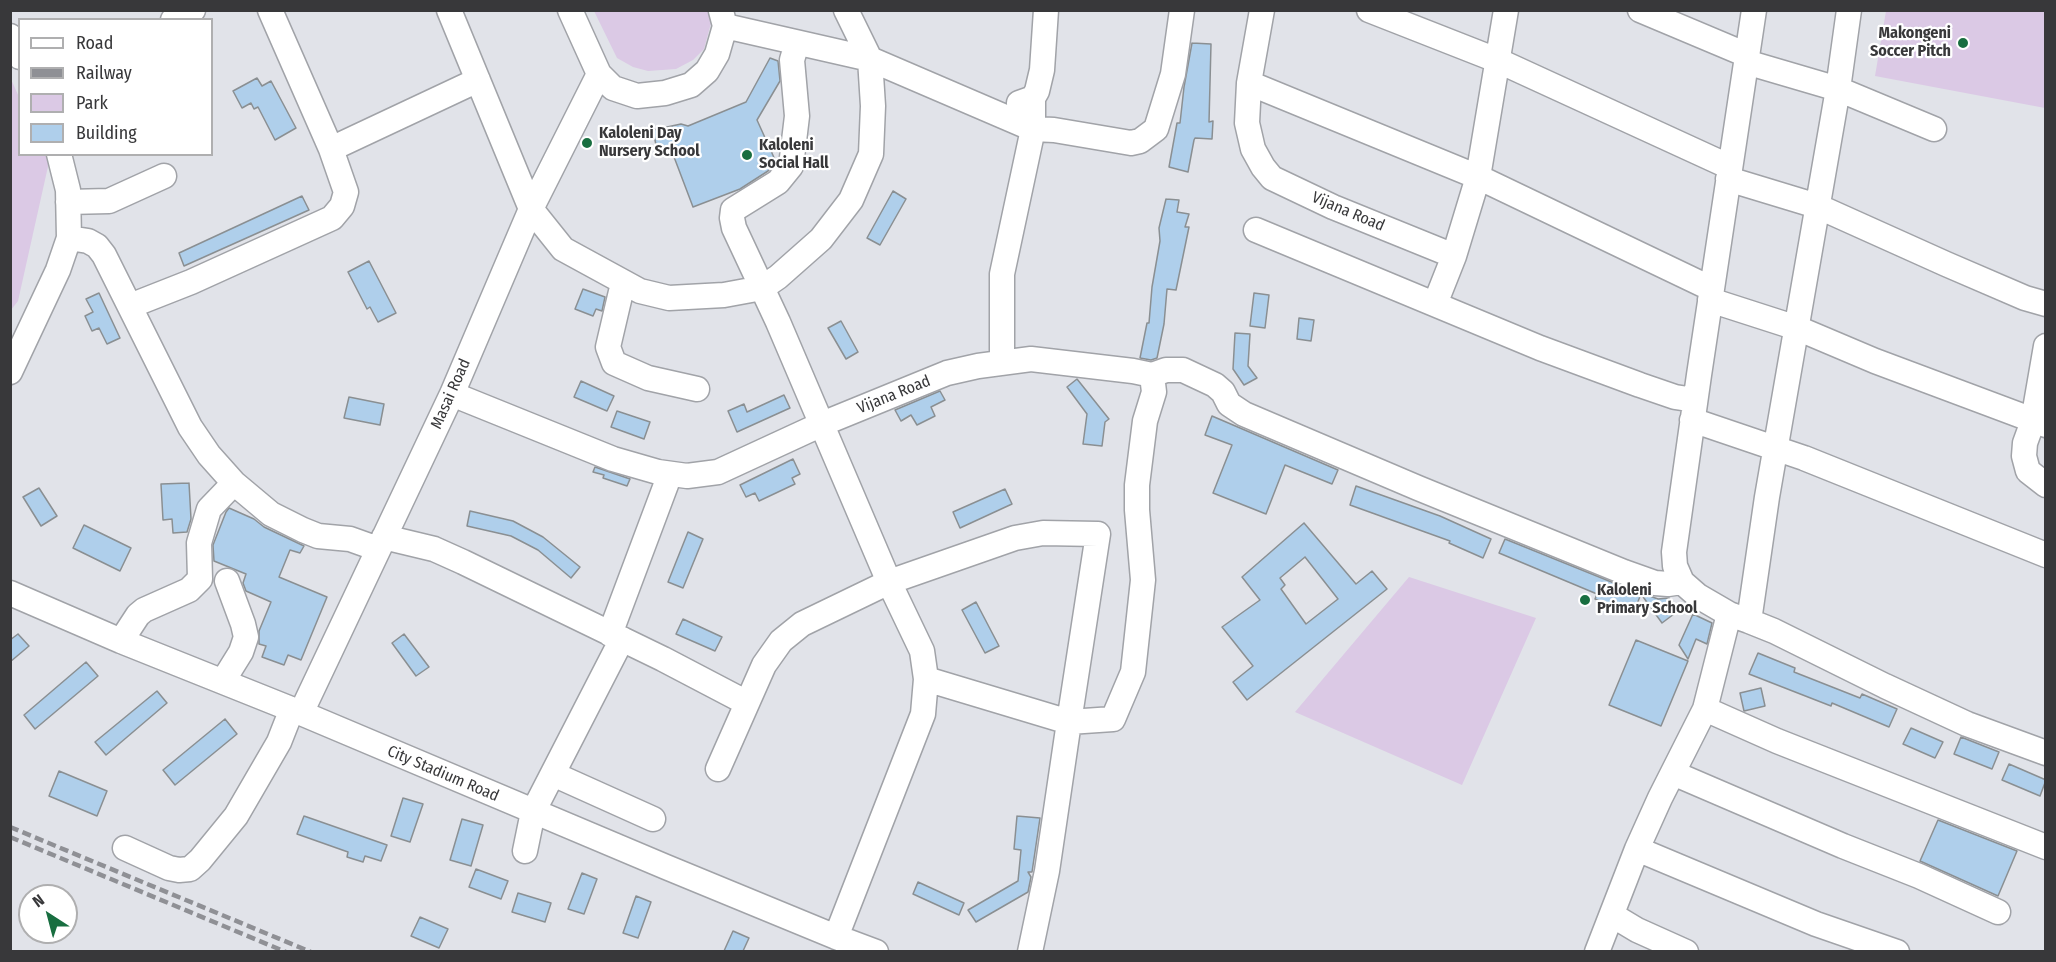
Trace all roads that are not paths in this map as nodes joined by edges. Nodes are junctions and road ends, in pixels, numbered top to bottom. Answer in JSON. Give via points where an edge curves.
{"nodes":[{"id":1,"x":193,"y":10,"type":"edge"},
{"id":2,"x":270,"y":10,"type":"edge"},
{"id":3,"x":449,"y":10,"type":"edge"},
{"id":4,"x":570,"y":10,"type":"edge"},
{"id":5,"x":846,"y":10,"type":"edge"},
{"id":6,"x":1046,"y":10,"type":"edge"},
{"id":7,"x":1182,"y":10,"type":"edge"},
{"id":8,"x":1262,"y":10,"type":"edge"},
{"id":9,"x":1369,"y":10,"type":"edge"},
{"id":10,"x":1506,"y":10,"type":"edge"},
{"id":11,"x":1640,"y":10,"type":"edge"},
{"id":12,"x":1754,"y":10,"type":"edge"},
{"id":13,"x":1849,"y":10,"type":"edge"},
{"id":14,"x":176,"y":18,"type":"edge"},
{"id":15,"x":723,"y":18,"type":"edge"},
{"id":16,"x":10,"y":36,"type":"edge"},
{"id":17,"x":797,"y":43,"type":"junction"},
{"id":18,"x":18,"y":53,"type":"edge"},
{"id":19,"x":1747,"y":58,"type":"junction"},
{"id":20,"x":870,"y":59,"type":"junction"},
{"id":21,"x":1499,"y":61,"type":"junction"},
{"id":22,"x":599,"y":74,"type":"junction"},
{"id":23,"x":478,"y":80,"type":"junction"},
{"id":24,"x":1249,"y":83,"type":"junction"},
{"id":25,"x":1838,"y":89,"type":"junction"},
{"id":26,"x":1033,"y":98,"type":"junction"},
{"id":27,"x":991,"y":110,"type":"junction"},
{"id":28,"x":1033,"y":129,"type":"junction"},
{"id":29,"x":1934,"y":129,"type":"dead end"},
{"id":30,"x":331,"y":149,"type":"junction"},
{"id":31,"x":60,"y":156,"type":"edge"},
{"id":32,"x":1729,"y":173,"type":"junction"},
{"id":33,"x":164,"y":176,"type":"dead end"},
{"id":34,"x":1479,"y":177,"type":"junction"},
{"id":35,"x":68,"y":202,"type":"junction"},
{"id":36,"x":1817,"y":207,"type":"junction"},
{"id":37,"x":531,"y":209,"type":"junction"},
{"id":38,"x":1256,"y":230,"type":"dead end"},
{"id":39,"x":69,"y":238,"type":"junction"},
{"id":40,"x":1454,"y":256,"type":"junction"},
{"id":41,"x":622,"y":283,"type":"junction"},
{"id":42,"x":762,"y":288,"type":"junction"},
{"id":43,"x":1711,"y":294,"type":"junction"},
{"id":44,"x":1435,"y":304,"type":"junction"},
{"id":45,"x":2046,"y":304,"type":"edge"},
{"id":46,"x":130,"y":306,"type":"junction"},
{"id":47,"x":1797,"y":328,"type":"junction"},
{"id":48,"x":2046,"y":346,"type":"edge"},
{"id":49,"x":1002,"y":363,"type":"junction"},
{"id":50,"x":10,"y":372,"type":"edge"},
{"id":51,"x":1152,"y":375,"type":"junction"},
{"id":52,"x":697,"y":389,"type":"dead end"},
{"id":53,"x":452,"y":394,"type":"junction"},
{"id":54,"x":1694,"y":410,"type":"junction"},
{"id":55,"x":2040,"y":423,"type":"edge"},
{"id":56,"x":822,"y":424,"type":"junction"},
{"id":57,"x":1776,"y":448,"type":"junction"},
{"id":58,"x":670,"y":474,"type":"junction"},
{"id":59,"x":234,"y":483,"type":"junction"},
{"id":60,"x":2046,"y":485,"type":"edge"},
{"id":61,"x":381,"y":543,"type":"junction"},
{"id":62,"x":2043,"y":547,"type":"edge"},
{"id":63,"x":227,"y":581,"type":"dead end"},
{"id":64,"x":889,"y":582,"type":"junction"},
{"id":65,"x":1682,"y":582,"type":"junction"},
{"id":66,"x":10,"y":593,"type":"edge"},
{"id":67,"x":1739,"y":618,"type":"junction"},
{"id":68,"x":616,"y":636,"type":"junction"},
{"id":69,"x":121,"y":641,"type":"junction"},
{"id":70,"x":926,"y":679,"type":"junction"},
{"id":71,"x":223,"y":681,"type":"junction"},
{"id":72,"x":747,"y":703,"type":"junction"},
{"id":73,"x":1705,"y":709,"type":"junction"},
{"id":74,"x":296,"y":711,"type":"junction"},
{"id":75,"x":1069,"y":722,"type":"junction"},
{"id":76,"x":2046,"y":753,"type":"edge"},
{"id":77,"x":718,"y":769,"type":"dead end"},
{"id":78,"x":1673,"y":773,"type":"junction"},
{"id":79,"x":553,"y":774,"type":"junction"},
{"id":80,"x":533,"y":812,"type":"junction"},
{"id":81,"x":653,"y":819,"type":"dead end"},
{"id":82,"x":2046,"y":847,"type":"edge"},
{"id":83,"x":125,"y":848,"type":"dead end"},
{"id":84,"x":1637,"y":849,"type":"junction"},
{"id":85,"x":525,"y":851,"type":"dead end"},
{"id":86,"x":1998,"y":912,"type":"dead end"},
{"id":87,"x":1612,"y":915,"type":"junction"},
{"id":88,"x":836,"y":937,"type":"junction"},
{"id":89,"x":1652,"y":944,"type":"edge"},
{"id":90,"x":876,"y":951,"type":"edge"},
{"id":91,"x":1030,"y":951,"type":"edge"},
{"id":92,"x":1597,"y":951,"type":"edge"},
{"id":93,"x":1686,"y":951,"type":"edge"},
{"id":94,"x":1897,"y":951,"type":"edge"}],
"edges":[{"from":1,"to":14,"type":"street"},
{"from":2,"to":30,"type":"street"},
{"from":3,"to":23,"type":"street"},
{"from":4,"to":22,"type":"street"},
{"from":5,"to":20,"type":"street"},
{"from":6,"to":26,"type":"street","via":[[1042,70]]},
{"from":7,"to":28,"type":"street","via":[[1173,74],[1155,129],[1149,135],[1131,143]]},
{"from":8,"to":24,"type":"street","name":"Vijana Road"},
{"from":9,"to":21,"type":"street"},
{"from":10,"to":21,"type":"street"},
{"from":11,"to":19,"type":"street"},
{"from":12,"to":19,"type":"street"},
{"from":13,"to":25,"type":"street"},
{"from":15,"to":17,"type":"street"},
{"from":15,"to":22,"type":"street","via":[[717,54],[691,86],[637,96],[613,88]]},
{"from":16,"to":18,"type":"street"},
{"from":17,"to":20,"type":"street"},
{"from":17,"to":42,"type":"street","via":[[792,60],[797,117],[791,166],[778,182],[732,214],[734,228]]},
{"from":19,"to":25,"type":"street"},
{"from":19,"to":32,"type":"street"},
{"from":20,"to":27,"type":"street"},
{"from":20,"to":42,"type":"street","via":[[871,154],[851,200],[821,239]]},
{"from":21,"to":32,"type":"street"},
{"from":21,"to":34,"type":"street"},
{"from":22,"to":37,"type":"street","name":"Masai Road"},
{"from":23,"to":30,"type":"street"},
{"from":23,"to":37,"type":"street"},
{"from":24,"to":34,"type":"street"},
{"from":24,"to":40,"type":"street","name":"Vijana Road","via":[[1247,123],[1253,149],[1272,178]]},
{"from":25,"to":29,"type":"street"},
{"from":25,"to":36,"type":"street"},
{"from":26,"to":27,"type":"street"},
{"from":26,"to":28,"type":"street"},
{"from":27,"to":28,"type":"street"},
{"from":28,"to":49,"type":"street","via":[[1002,274]]},
{"from":30,"to":46,"type":"street","via":[[346,192],[342,206],[332,218]]},
{"from":31,"to":35,"type":"street"},
{"from":32,"to":36,"type":"street"},
{"from":32,"to":43,"type":"street"},
{"from":33,"to":35,"type":"street","via":[[109,201]]},
{"from":34,"to":40,"type":"street"},
{"from":34,"to":43,"type":"street"},
{"from":35,"to":39,"type":"street"},
{"from":36,"to":45,"type":"street"},
{"from":36,"to":47,"type":"street"},
{"from":37,"to":41,"type":"street","via":[[563,249]]},
{"from":37,"to":53,"type":"street","name":"Masai Road"},
{"from":38,"to":44,"type":"street"},
{"from":39,"to":46,"type":"street","via":[[97,246]]},
{"from":39,"to":50,"type":"street"},
{"from":40,"to":44,"type":"street"},
{"from":41,"to":42,"type":"street","via":[[669,298]]},
{"from":41,"to":52,"type":"street","via":[[608,347],[610,357],[648,378]]},
{"from":42,"to":56,"type":"street"},
{"from":43,"to":47,"type":"street"},
{"from":43,"to":54,"type":"street"},
{"from":44,"to":54,"type":"street","via":[[1540,348],[1675,397]]},
{"from":46,"to":59,"type":"street","via":[[190,427]]},
{"from":47,"to":55,"type":"street"},
{"from":47,"to":57,"type":"street"},
{"from":48,"to":55,"type":"street"},
{"from":49,"to":51,"type":"street","name":"Vijana Road","via":[[1031,359]]},
{"from":49,"to":56,"type":"street","name":"Vijana Road","via":[[947,373]]},
{"from":51,"to":65,"type":"street","name":"Vijana Road","via":[[1183,370],[1215,385],[1229,404],[1244,414],[1418,488],[1624,572],[1655,583]]},
{"from":51,"to":75,"type":"street","via":[[1154,392],[1145,421],[1137,485],[1143,580],[1132,672],[1113,719]]},
{"from":53,"to":58,"type":"street","name":"Vijana Road","via":[[613,459]]},
{"from":53,"to":61,"type":"street","name":"Masai Road"},
{"from":54,"to":57,"type":"street"},
{"from":54,"to":65,"type":"street","via":[[1674,552]]},
{"from":55,"to":60,"type":"street","via":[[2025,443],[2025,463],[2028,471]]},
{"from":56,"to":58,"type":"street","name":"Vijana Road","via":[[718,472]]},
{"from":56,"to":64,"type":"street"},
{"from":57,"to":62,"type":"street"},
{"from":57,"to":67,"type":"street","via":[[1760,545]]},
{"from":58,"to":68,"type":"street"},
{"from":59,"to":61,"type":"street","via":[[271,514],[303,530],[318,536]]},
{"from":59,"to":69,"type":"street","via":[[207,515],[199,543],[200,579],[189,590],[144,610]]},
{"from":61,"to":68,"type":"street","via":[[434,549]]},
{"from":61,"to":74,"type":"street","name":"Masai Road"},
{"from":63,"to":71,"type":"street","via":[[246,637]]},
{"from":64,"to":70,"type":"street","via":[[922,651]]},
{"from":64,"to":72,"type":"street","via":[[802,624],[781,641],[764,665]]},
{"from":64,"to":75,"type":"street","via":[[1015,538],[1044,533],[1098,534]]},
{"from":65,"to":67,"type":"street","via":[[1698,596]]},
{"from":66,"to":69,"type":"street","name":"City Stadium Road"},
{"from":67,"to":73,"type":"street"},
{"from":67,"to":76,"type":"street","via":[[1967,724]]},
{"from":68,"to":72,"type":"street"},
{"from":68,"to":79,"type":"street"},
{"from":69,"to":71,"type":"street","name":"City Stadium Road"},
{"from":70,"to":75,"type":"street"},
{"from":70,"to":88,"type":"street","via":[[923,714]]},
{"from":71,"to":74,"type":"street","name":"City Stadium Road"},
{"from":72,"to":77,"type":"street"},
{"from":73,"to":78,"type":"street"},
{"from":73,"to":82,"type":"street","via":[[1788,746]]},
{"from":74,"to":80,"type":"street","name":"City Stadium Road"},
{"from":74,"to":83,"type":"street","name":"Masai Road","via":[[236,816],[190,869],[169,868]]},
{"from":75,"to":91,"type":"street","via":[[1047,872]]},
{"from":78,"to":84,"type":"street"},
{"from":78,"to":86,"type":"street"},
{"from":79,"to":80,"type":"street"},
{"from":79,"to":81,"type":"street"},
{"from":80,"to":85,"type":"street"},
{"from":80,"to":88,"type":"street","name":"City Stadium Road"},
{"from":84,"to":87,"type":"street"},
{"from":84,"to":94,"type":"street","via":[[1816,924]]},
{"from":87,"to":89,"type":"street"},
{"from":87,"to":92,"type":"street"},
{"from":88,"to":90,"type":"street","name":"City Stadium Road"},
{"from":89,"to":93,"type":"street"}]}
